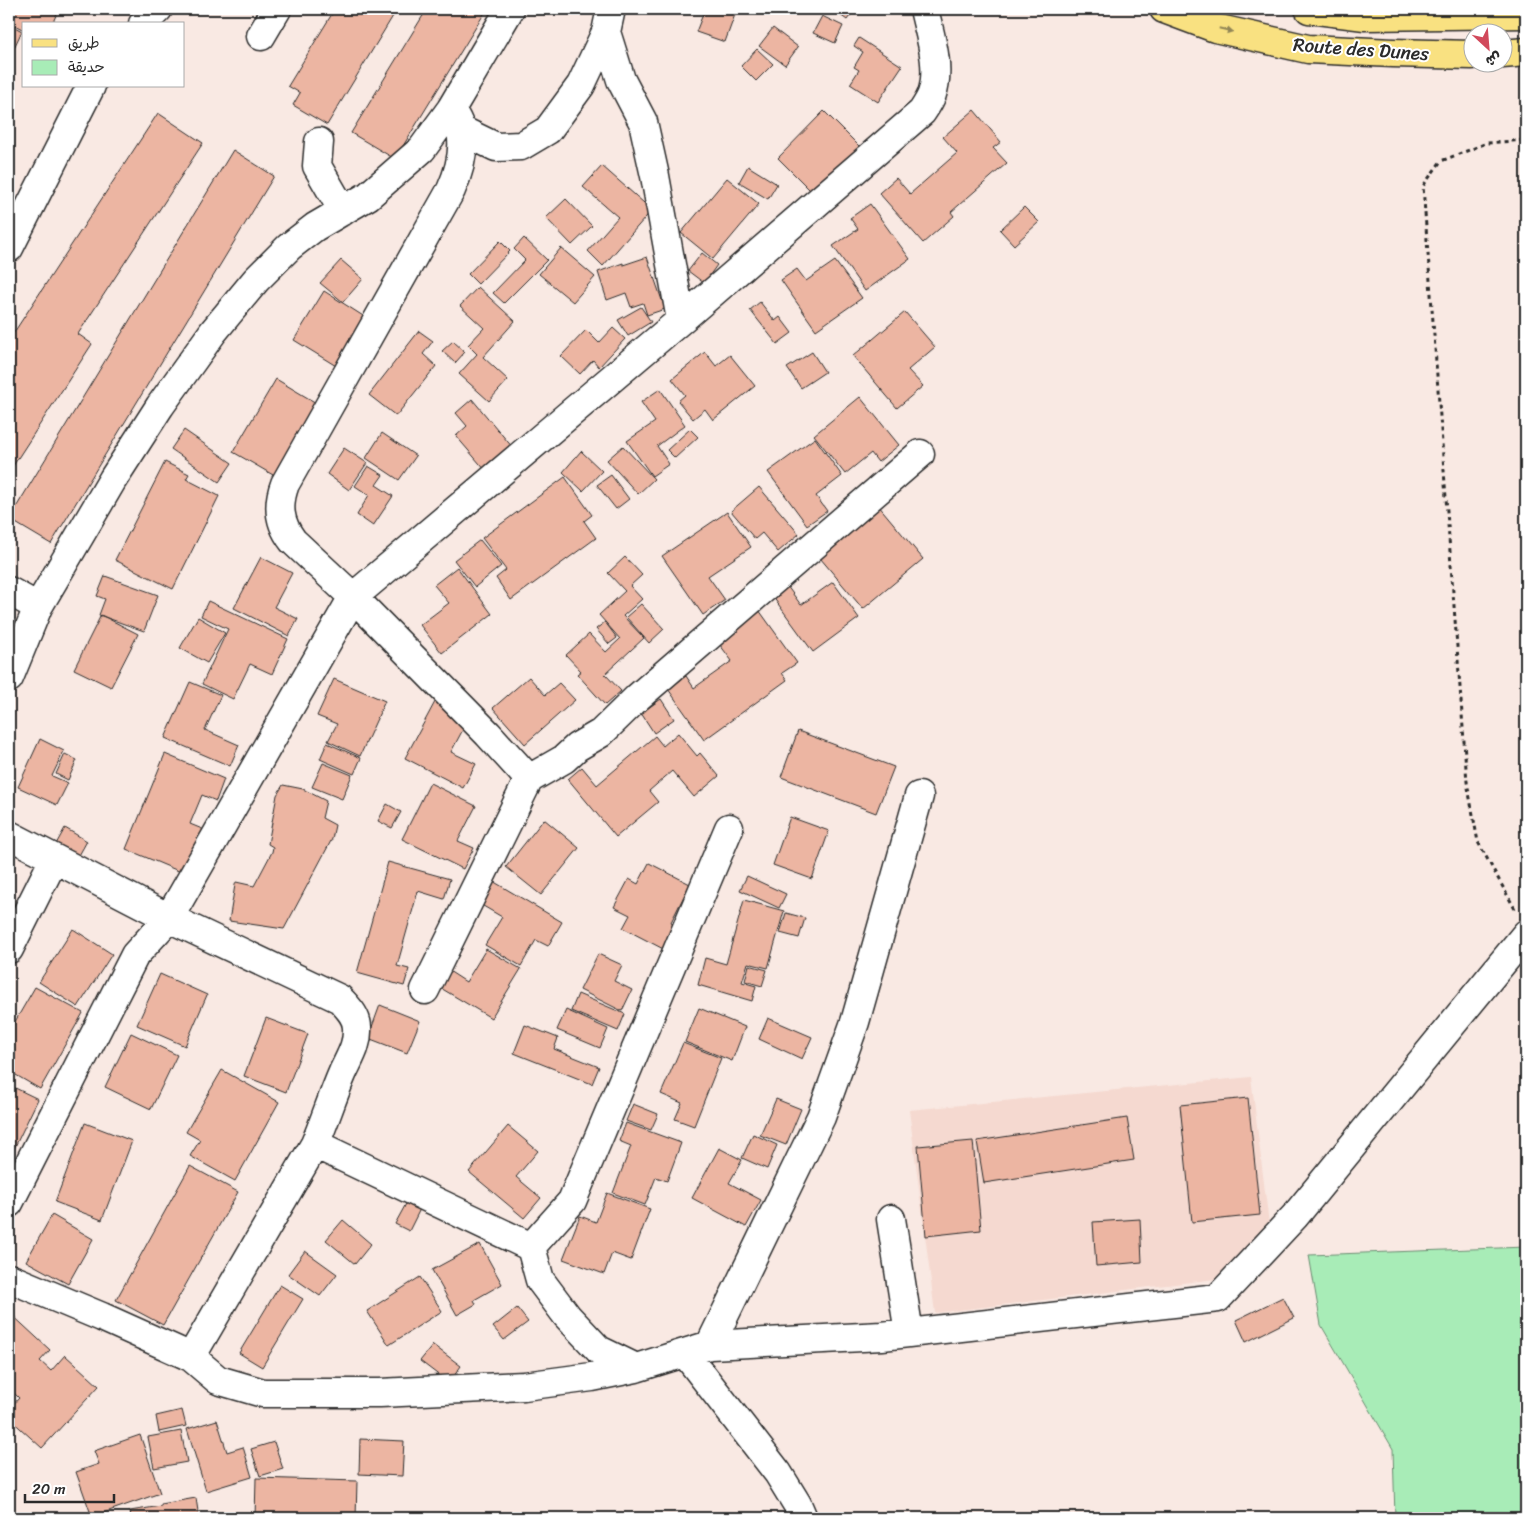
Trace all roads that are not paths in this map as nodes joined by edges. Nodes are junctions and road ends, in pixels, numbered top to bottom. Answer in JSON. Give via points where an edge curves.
{"nodes":[{"id":1,"x":158,"y":9,"type":"edge"},
{"id":2,"x":277,"y":9,"type":"edge"},
{"id":3,"x":510,"y":9,"type":"edge"},
{"id":4,"x":924,"y":9,"type":"edge"},
{"id":5,"x":1164,"y":9,"type":"edge"},
{"id":6,"x":1309,"y":9,"type":"edge"},
{"id":7,"x":1526,"y":14,"type":"edge"},
{"id":8,"x":608,"y":21,"type":"edge"},
{"id":9,"x":145,"y":22,"type":"edge"},
{"id":10,"x":261,"y":36,"type":"dead end"},
{"id":11,"x":1526,"y":52,"type":"edge"},
{"id":12,"x":1512,"y":53,"type":"edge"},
{"id":13,"x":1462,"y":55,"type":"edge"},
{"id":14,"x":90,"y":88,"type":"edge"},
{"id":15,"x":456,"y":119,"type":"junction"},
{"id":16,"x":319,"y":142,"type":"dead end"},
{"id":17,"x":343,"y":210,"type":"junction"},
{"id":18,"x":9,"y":248,"type":"edge"},
{"id":19,"x":681,"y":320,"type":"junction"},
{"id":20,"x":920,"y":454,"type":"dead end"},
{"id":21,"x":9,"y":591,"type":"edge"},
{"id":22,"x":353,"y":597,"type":"junction"},
{"id":23,"x":38,"y":607,"type":"junction"},
{"id":24,"x":9,"y":678,"type":"edge"},
{"id":25,"x":529,"y":779,"type":"junction"},
{"id":26,"x":920,"y":796,"type":"dead end"},
{"id":27,"x":729,"y":828,"type":"dead end"},
{"id":28,"x":9,"y":836,"type":"edge"},
{"id":29,"x":54,"y":859,"type":"junction"},
{"id":30,"x":169,"y":918,"type":"junction"},
{"id":31,"x":1521,"y":923,"type":"edge"},
{"id":32,"x":9,"y":949,"type":"edge"},
{"id":33,"x":425,"y":990,"type":"dead end"},
{"id":34,"x":315,"y":1144,"type":"junction"},
{"id":35,"x":9,"y":1203,"type":"edge"},
{"id":36,"x":891,"y":1219,"type":"dead end"},
{"id":37,"x":531,"y":1247,"type":"junction"},
{"id":38,"x":9,"y":1278,"type":"edge"},
{"id":39,"x":910,"y":1333,"type":"junction"},
{"id":40,"x":697,"y":1349,"type":"junction"},
{"id":41,"x":191,"y":1357,"type":"junction"},
{"id":42,"x":636,"y":1368,"type":"junction"},
{"id":43,"x":803,"y":1518,"type":"edge"}],
"edges":[{"from":1,"to":9,"type":"street"},
{"from":2,"to":10,"type":"street"},
{"from":3,"to":15,"type":"street"},
{"from":4,"to":19,"type":"street","via":[[935,80],[932,95],[922,112]]},
{"from":5,"to":13,"type":"main road","name":"Route des Dunes","one_way":true,"via":[[1215,28],[1308,49]]},
{"from":6,"to":7,"type":"main road","name":"Route des Dunes","via":[[1365,16]]},
{"from":8,"to":15,"type":"street","via":[[581,84],[548,130],[521,146],[496,147]]},
{"from":8,"to":19,"type":"street","via":[[621,80],[643,122]]},
{"from":11,"to":12,"type":"main road"},
{"from":14,"to":18,"type":"street"},
{"from":15,"to":17,"type":"street","via":[[368,196]]},
{"from":15,"to":22,"type":"street","via":[[459,170],[451,190],[281,493],[280,512],[286,533]]},
{"from":16,"to":17,"type":"street","via":[[317,166]]},
{"from":17,"to":23,"type":"street","via":[[289,247],[256,280],[213,332],[113,479]]},
{"from":19,"to":22,"type":"street"},
{"from":20,"to":25,"type":"street","via":[[638,697],[601,733]]},
{"from":21,"to":23,"type":"street"},
{"from":22,"to":25,"type":"street"},
{"from":22,"to":30,"type":"street"},
{"from":23,"to":24,"type":"street"},
{"from":25,"to":33,"type":"street"},
{"from":26,"to":40,"type":"street","via":[[856,1022],[821,1117]]},
{"from":27,"to":37,"type":"street","via":[[572,1201]]},
{"from":28,"to":29,"type":"street"},
{"from":29,"to":30,"type":"street"},
{"from":29,"to":32,"type":"street"},
{"from":30,"to":34,"type":"street","via":[[329,993],[340,999],[354,1015],[358,1027],[354,1050]]},
{"from":30,"to":35,"type":"street","via":[[135,954]]},
{"from":31,"to":39,"type":"street","via":[[1296,1216],[1218,1298]]},
{"from":34,"to":37,"type":"street"},
{"from":34,"to":41,"type":"street"},
{"from":36,"to":39,"type":"street"},
{"from":37,"to":42,"type":"street","via":[[540,1280],[568,1316],[599,1350]]},
{"from":38,"to":41,"type":"street"},
{"from":39,"to":40,"type":"street"},
{"from":40,"to":42,"type":"street"},
{"from":40,"to":43,"type":"street","via":[[778,1473]]},
{"from":41,"to":42,"type":"street","via":[[218,1380],[263,1393],[380,1393],[524,1386]]}]}
